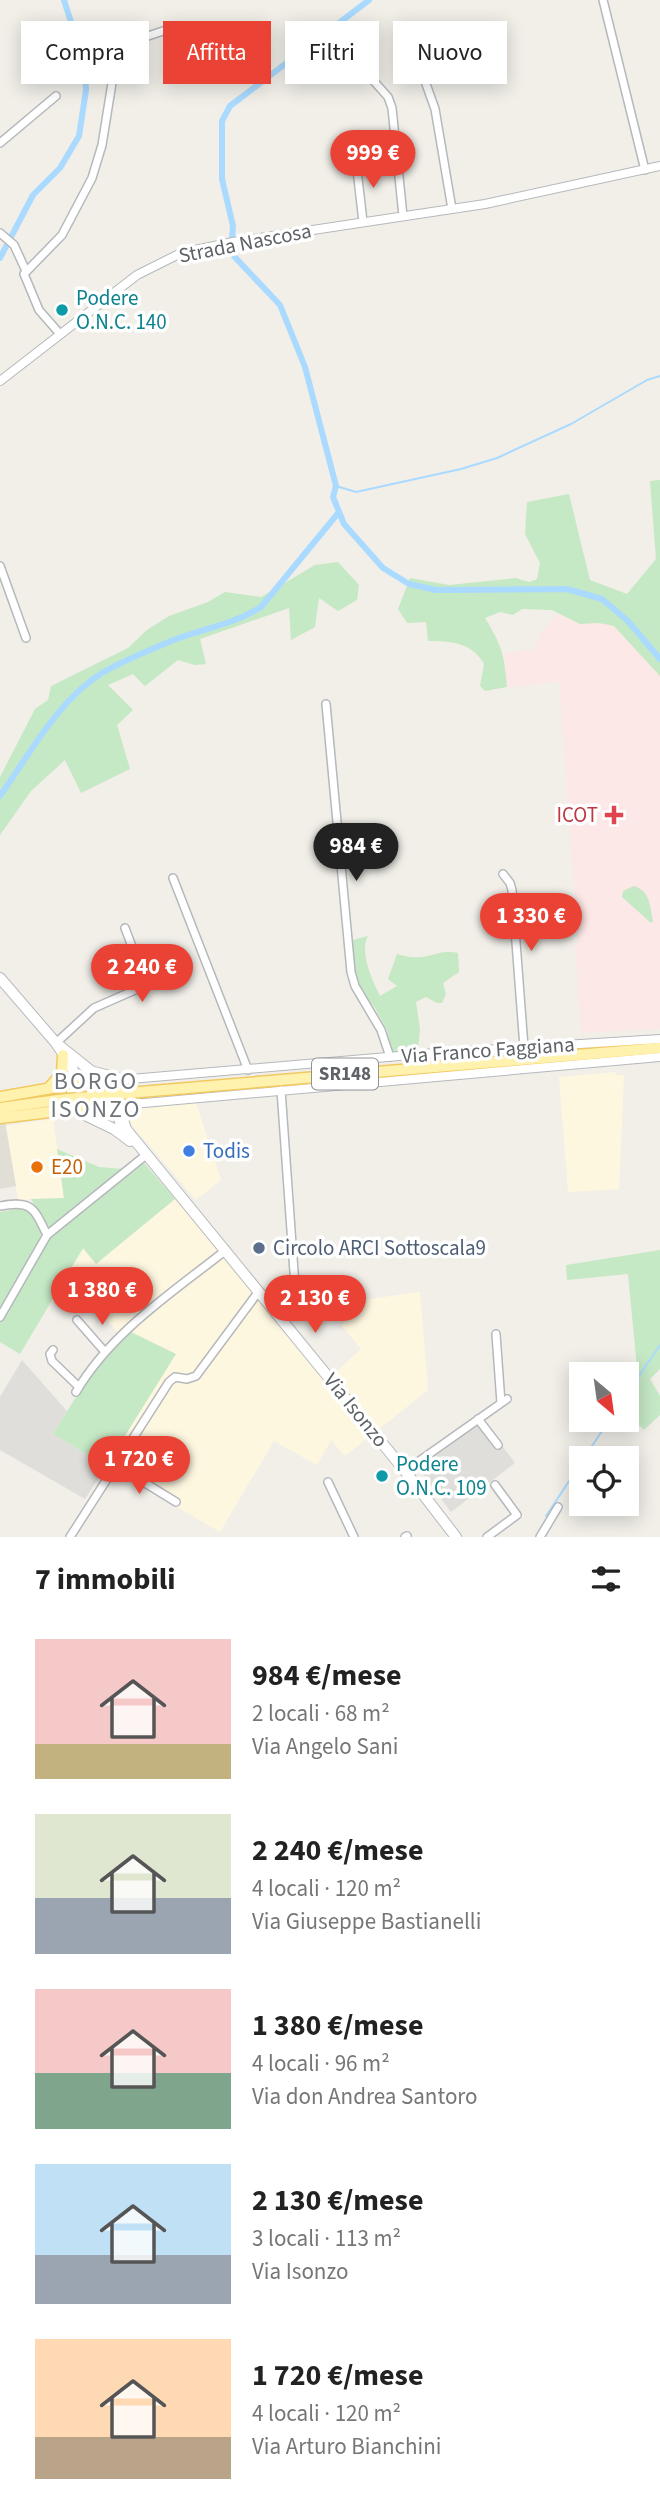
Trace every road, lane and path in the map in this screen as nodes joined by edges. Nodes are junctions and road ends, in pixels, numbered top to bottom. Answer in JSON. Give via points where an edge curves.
{"nodes":[{"id":1,"x":603,"y":0,"type":"edge"},
{"id":2,"x":163,"y":31,"type":"edge"},
{"id":3,"x":376,"y":84,"type":"edge"},
{"id":4,"x":426,"y":84,"type":"edge"},
{"id":5,"x":56,"y":96,"type":"dead end"},
{"id":6,"x":0,"y":144,"type":"edge"},
{"id":7,"x":356,"y":161,"type":"dead end"},
{"id":8,"x":660,"y":166,"type":"edge"},
{"id":9,"x":645,"y":170,"type":"junction"},
{"id":10,"x":452,"y":209,"type":"junction"},
{"id":11,"x":403,"y":216,"type":"junction"},
{"id":12,"x":363,"y":222,"type":"junction"},
{"id":13,"x":2,"y":235,"type":"edge"},
{"id":14,"x":26,"y":271,"type":"junction"},
{"id":15,"x":60,"y":334,"type":"junction"},
{"id":16,"x":0,"y":382,"type":"edge"},
{"id":17,"x":0,"y":566,"type":"edge"},
{"id":18,"x":26,"y":638,"type":"dead end"},
{"id":19,"x":326,"y":704,"type":"dead end"},
{"id":20,"x":503,"y":874,"type":"dead end"},
{"id":21,"x":173,"y":878,"type":"dead end"},
{"id":22,"x":125,"y":928,"type":"dead end"},
{"id":23,"x":0,"y":978,"type":"edge"},
{"id":24,"x":660,"y":1039,"type":"edge"},
{"id":25,"x":56,"y":1043,"type":"junction"},
{"id":26,"x":524,"y":1047,"type":"junction"},
{"id":27,"x":660,"y":1048,"type":"edge"},
{"id":28,"x":63,"y":1055,"type":"junction"},
{"id":29,"x":390,"y":1057,"type":"junction"},
{"id":30,"x":660,"y":1057,"type":"edge"},
{"id":31,"x":87,"y":1069,"type":"junction"},
{"id":32,"x":248,"y":1070,"type":"junction"},
{"id":33,"x":132,"y":1079,"type":"junction"},
{"id":34,"x":105,"y":1080,"type":"junction"},
{"id":35,"x":75,"y":1084,"type":"junction"},
{"id":36,"x":47,"y":1089,"type":"junction"},
{"id":37,"x":281,"y":1090,"type":"junction"},
{"id":38,"x":0,"y":1097,"type":"edge"},
{"id":39,"x":139,"y":1098,"type":"junction"},
{"id":40,"x":118,"y":1107,"type":"junction"},
{"id":41,"x":0,"y":1108,"type":"edge"},
{"id":42,"x":82,"y":1108,"type":"junction"},
{"id":43,"x":69,"y":1110,"type":"junction"},
{"id":44,"x":101,"y":1113,"type":"junction"},
{"id":45,"x":0,"y":1118,"type":"edge"},
{"id":46,"x":123,"y":1131,"type":"junction"},
{"id":47,"x":146,"y":1155,"type":"junction"},
{"id":48,"x":0,"y":1206,"type":"edge"},
{"id":49,"x":47,"y":1236,"type":"junction"},
{"id":50,"x":226,"y":1250,"type":"junction"},
{"id":51,"x":259,"y":1291,"type":"junction"},
{"id":52,"x":278,"y":1314,"type":"junction"},
{"id":53,"x":0,"y":1317,"type":"edge"},
{"id":54,"x":77,"y":1320,"type":"dead end"},
{"id":55,"x":496,"y":1334,"type":"dead end"},
{"id":56,"x":53,"y":1350,"type":"dead end"},
{"id":57,"x":105,"y":1352,"type":"junction"},
{"id":58,"x":478,"y":1419,"type":"junction"},
{"id":59,"x":498,"y":1445,"type":"dead end"},
{"id":60,"x":116,"y":1465,"type":"junction"},
{"id":61,"x":405,"y":1471,"type":"junction"},
{"id":62,"x":328,"y":1482,"type":"dead end"},
{"id":63,"x":495,"y":1485,"type":"dead end"},
{"id":64,"x":176,"y":1502,"type":"dead end"},
{"id":65,"x":558,"y":1507,"type":"dead end"},
{"id":66,"x":70,"y":1537,"type":"edge"},
{"id":67,"x":354,"y":1537,"type":"edge"},
{"id":68,"x":456,"y":1537,"type":"edge"},
{"id":69,"x":487,"y":1537,"type":"edge"},
{"id":70,"x":540,"y":1537,"type":"edge"}],
"edges":[{"from":1,"to":9,"type":"street"},
{"from":2,"to":14,"type":"street","via":[[127,43],[117,52],[92,178],[68,227]]},
{"from":3,"to":11,"type":"street","via":[[392,110]]},
{"from":4,"to":10,"type":"street","via":[[436,113]]},
{"from":5,"to":6,"type":"street"},
{"from":7,"to":12,"type":"street"},
{"from":8,"to":9,"type":"street","name":"Strada Nascosa"},
{"from":9,"to":10,"type":"street","name":"Strada Nascosa"},
{"from":10,"to":11,"type":"street","name":"Strada Nascosa"},
{"from":11,"to":12,"type":"street","name":"Strada Nascosa"},
{"from":12,"to":15,"type":"street","name":"Strada Nascosa","via":[[186,251],[151,266]]},
{"from":13,"to":14,"type":"street","via":[[13,243]]},
{"from":14,"to":15,"type":"street","via":[[24,278],[39,310]]},
{"from":15,"to":16,"type":"street","name":"Strada Nascosa"},
{"from":17,"to":18,"type":"street"},
{"from":19,"to":29,"type":"street","via":[[351,972],[382,1030]]},
{"from":20,"to":26,"type":"street","via":[[512,890]]},
{"from":21,"to":32,"type":"street"},
{"from":22,"to":25,"type":"street","via":[[144,986],[94,1008]]},
{"from":23,"to":25,"type":"main road"},
{"from":24,"to":26,"type":"street","name":"Via Franco Faggiana"},
{"from":25,"to":28,"type":"main road"},
{"from":25,"to":31,"type":"main road"},
{"from":26,"to":29,"type":"street","name":"Via Franco Faggiana"},
{"from":27,"to":39,"type":"main road","number":"SR148"},
{"from":28,"to":35,"type":"main road","via":[[74,1071]]},
{"from":28,"to":36,"type":"main road","via":[[62,1073]]},
{"from":29,"to":32,"type":"street","name":"Via Franco Faggiana"},
{"from":30,"to":37,"type":"street"},
{"from":31,"to":33,"type":"street"},
{"from":31,"to":34,"type":"main road"},
{"from":32,"to":33,"type":"street","name":"Via Franco Faggiana"},
{"from":33,"to":34,"type":"street","name":"Via Franco Faggiana"},
{"from":34,"to":35,"type":"main road"},
{"from":34,"to":40,"type":"main road","via":[[120,1095]]},
{"from":35,"to":36,"type":"main road"},
{"from":35,"to":42,"type":"main road","via":[[73,1100]]},
{"from":36,"to":38,"type":"main road"},
{"from":37,"to":39,"type":"street"},
{"from":37,"to":52,"type":"street","via":[[296,1299],[292,1308]]},
{"from":39,"to":40,"type":"street"},
{"from":39,"to":41,"type":"main road","number":"SR148","bridge":true,"via":[[58,1100]]},
{"from":39,"to":46,"type":"main road","via":[[123,1114]]},
{"from":40,"to":44,"type":"main road"},
{"from":40,"to":46,"type":"main road"},
{"from":42,"to":43,"type":"main road"},
{"from":42,"to":44,"type":"main road"},
{"from":43,"to":45,"type":"main road"},
{"from":43,"to":46,"type":"main road"},
{"from":44,"to":46,"type":"main road"},
{"from":46,"to":47,"type":"main road","name":"Via Isonzo"},
{"from":47,"to":49,"type":"street"},
{"from":47,"to":50,"type":"main road","name":"Via Isonzo"},
{"from":48,"to":49,"type":"street","via":[[29,1206]]},
{"from":49,"to":53,"type":"street"},
{"from":50,"to":51,"type":"main road","name":"Via Isonzo"},
{"from":50,"to":57,"type":"street"},
{"from":51,"to":52,"type":"main road","name":"Via Isonzo"},
{"from":51,"to":60,"type":"street","via":[[196,1376],[175,1377],[169,1382]]},
{"from":52,"to":61,"type":"main road","name":"Via Isonzo"},
{"from":54,"to":57,"type":"street"},
{"from":55,"to":58,"type":"street","via":[[504,1401]]},
{"from":56,"to":57,"type":"street","via":[[52,1360],[77,1389]]},
{"from":58,"to":59,"type":"street"},
{"from":58,"to":61,"type":"street"},
{"from":60,"to":64,"type":"street"},
{"from":60,"to":66,"type":"street"},
{"from":61,"to":68,"type":"main road","name":"Via Isonzo"},
{"from":62,"to":67,"type":"street"},
{"from":63,"to":69,"type":"street","via":[[517,1515]]},
{"from":65,"to":70,"type":"street"}]}
